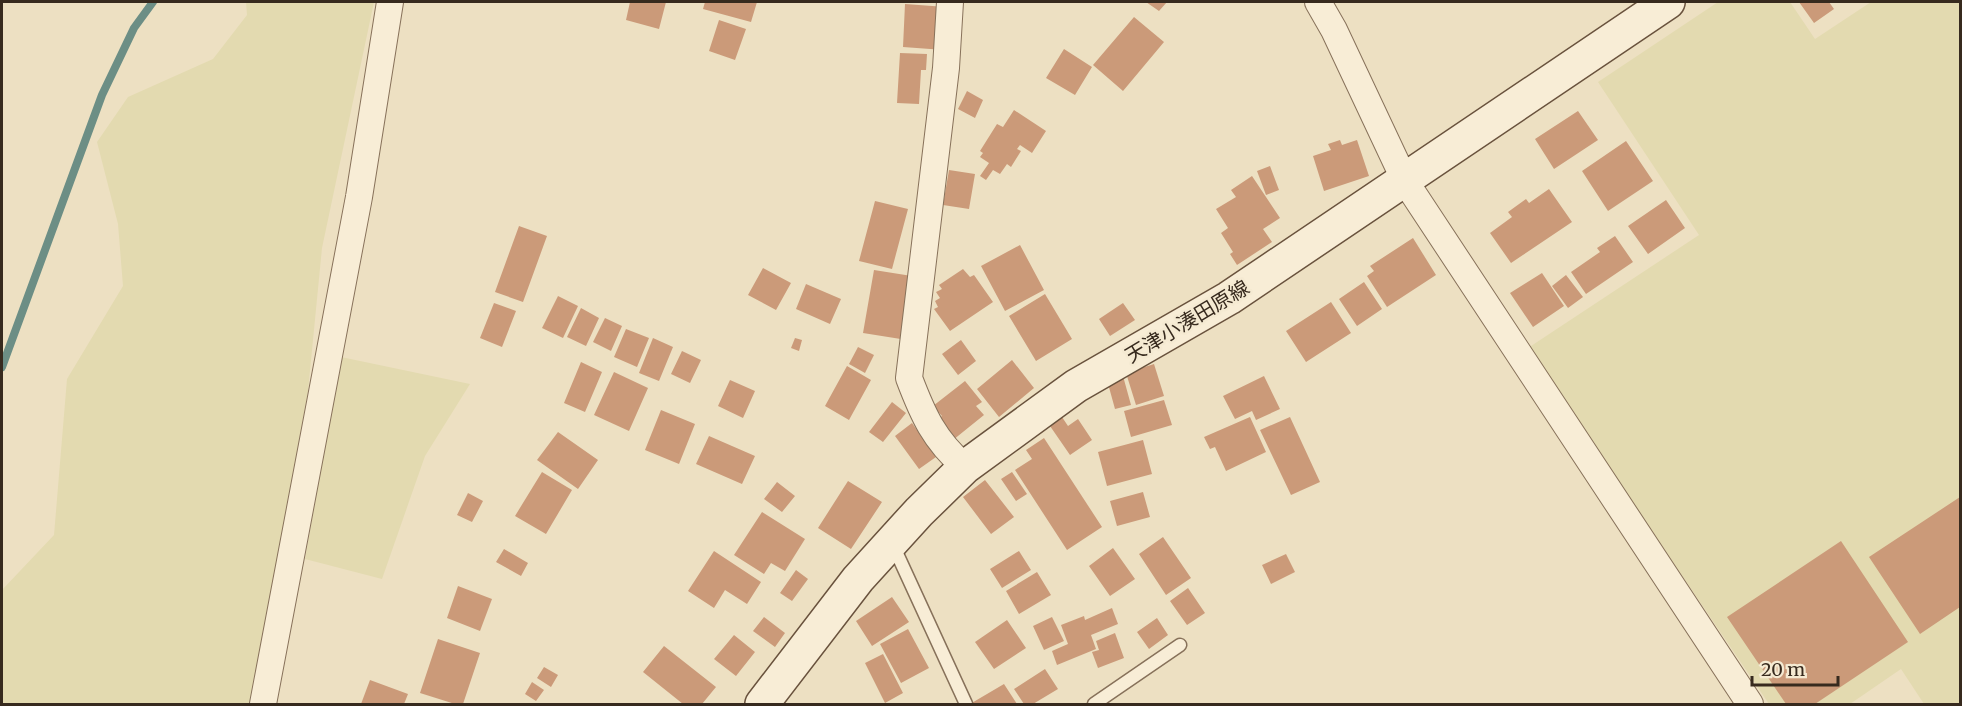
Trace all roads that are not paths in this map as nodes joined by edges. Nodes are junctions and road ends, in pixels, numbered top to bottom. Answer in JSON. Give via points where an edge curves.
{"nodes":[{"id":1,"x":390,"y":2,"type":"edge"},
{"id":2,"x":950,"y":2,"type":"edge"},
{"id":3,"x":1318,"y":2,"type":"edge"},
{"id":4,"x":1668,"y":2,"type":"edge"},
{"id":5,"x":1405,"y":180,"type":"junction"},
{"id":6,"x":965,"y":467,"type":"junction"},
{"id":7,"x":892,"y":543,"type":"junction"},
{"id":8,"x":1180,"y":645,"type":"dead end"},
{"id":9,"x":263,"y":705,"type":"edge"},
{"id":10,"x":762,"y":705,"type":"edge"},
{"id":11,"x":966,"y":705,"type":"edge"},
{"id":12,"x":1094,"y":705,"type":"edge"},
{"id":13,"x":1750,"y":705,"type":"edge"}],
"edges":[{"from":1,"to":9,"type":"street","via":[[359,196]]},
{"from":2,"to":6,"type":"street","via":[[909,378],[923,416],[948,453]]},
{"from":3,"to":5,"type":"street"},
{"from":4,"to":5,"type":"main road","name":"天津小湊田原線"},
{"from":5,"to":6,"type":"main road","name":"天津小湊田原線","via":[[1229,298],[1076,386]]},
{"from":5,"to":13,"type":"street"},
{"from":6,"to":7,"type":"main road","name":"天津小湊田原線"},
{"from":7,"to":10,"type":"main road","name":"天津小湊田原線","via":[[858,579]]},
{"from":7,"to":11,"type":"lane"},
{"from":8,"to":12,"type":"lane"}]}
